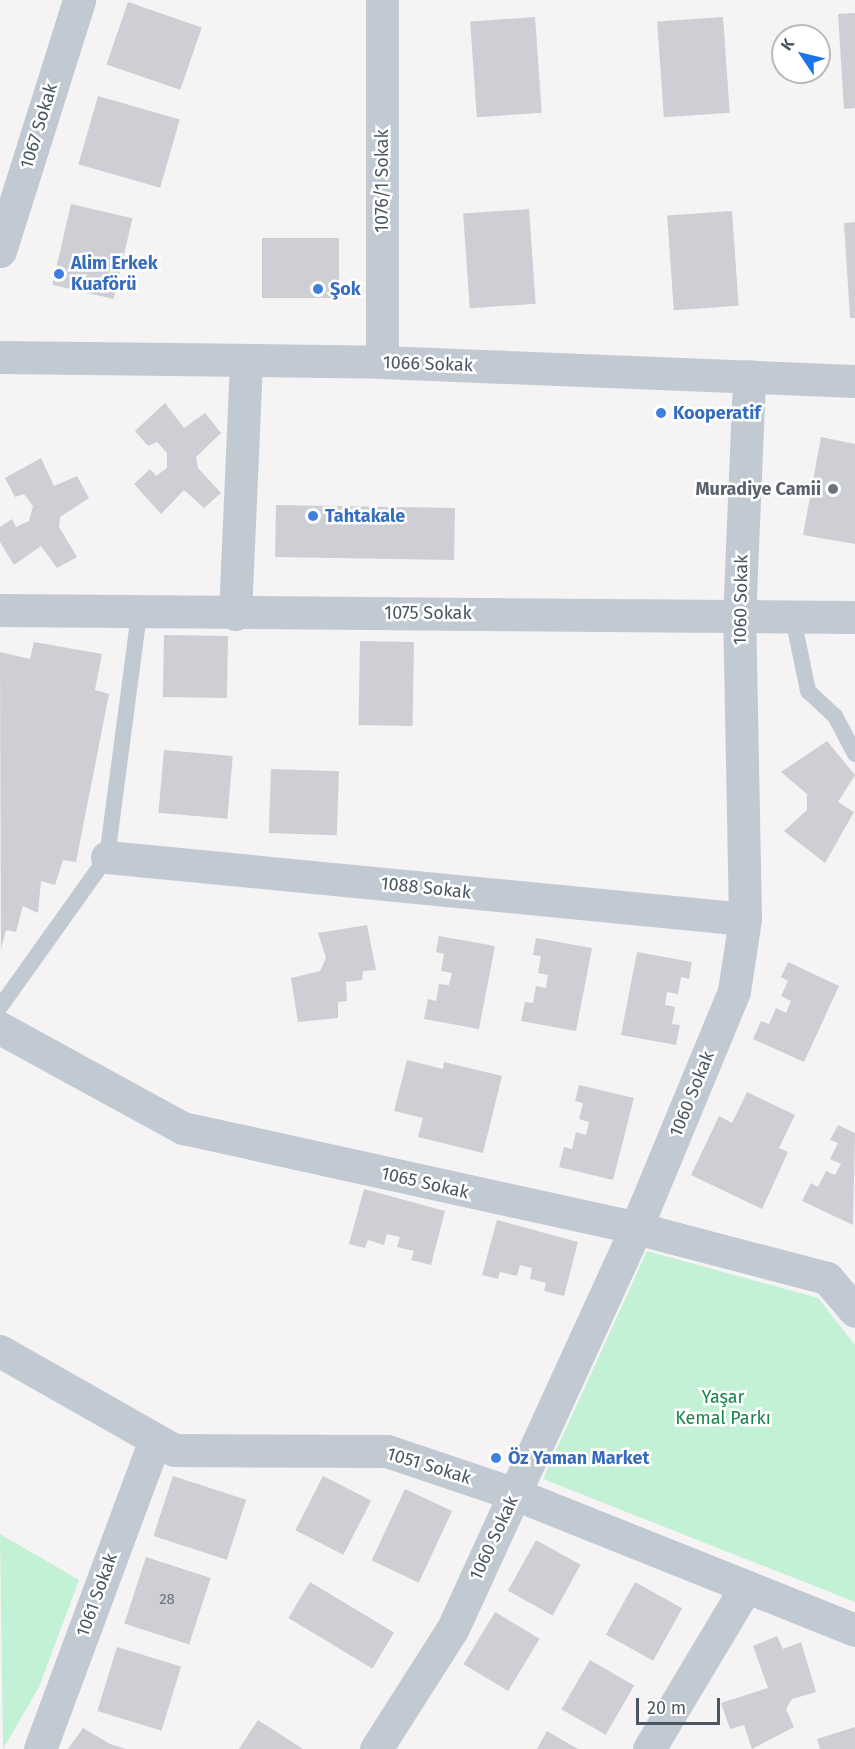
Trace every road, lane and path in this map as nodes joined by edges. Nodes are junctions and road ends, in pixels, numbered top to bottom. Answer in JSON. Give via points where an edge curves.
{"nodes":[{"id":1,"x":79,"y":0,"type":"edge"},
{"id":2,"x":382,"y":0,"type":"edge"},
{"id":3,"x":0,"y":251,"type":"edge"},
{"id":4,"x":0,"y":357,"type":"edge"},
{"id":5,"x":246,"y":361,"type":"junction"},
{"id":6,"x":382,"y":362,"type":"junction"},
{"id":7,"x":749,"y":376,"type":"junction"},
{"id":8,"x":855,"y":381,"type":"edge"},
{"id":9,"x":0,"y":610,"type":"edge"},
{"id":10,"x":139,"y":614,"type":"junction"},
{"id":11,"x":235,"y":614,"type":"junction"},
{"id":12,"x":855,"y":617,"type":"edge"},
{"id":13,"x":794,"y":618,"type":"junction"},
{"id":14,"x":739,"y":619,"type":"junction"},
{"id":15,"x":855,"y":754,"type":"edge"},
{"id":16,"x":107,"y":857,"type":"junction"},
{"id":17,"x":745,"y":919,"type":"junction"},
{"id":18,"x":0,"y":1007,"type":"edge"},
{"id":19,"x":0,"y":1028,"type":"edge"},
{"id":20,"x":636,"y":1228,"type":"junction"},
{"id":21,"x":853,"y":1304,"type":"edge"},
{"id":22,"x":0,"y":1351,"type":"edge"},
{"id":23,"x":155,"y":1440,"type":"junction"},
{"id":24,"x":515,"y":1494,"type":"junction"},
{"id":25,"x":746,"y":1587,"type":"junction"},
{"id":26,"x":855,"y":1630,"type":"edge"},
{"id":27,"x":40,"y":1749,"type":"edge"},
{"id":28,"x":376,"y":1749,"type":"edge"},
{"id":29,"x":649,"y":1749,"type":"edge"}],
"edges":[{"from":1,"to":3,"type":"street","name":"1067 Sokak"},
{"from":2,"to":6,"type":"street","name":"1076/1 Sokak"},
{"from":4,"to":5,"type":"street","name":"1066 Sokak"},
{"from":5,"to":6,"type":"street","name":"1066 Sokak"},
{"from":5,"to":11,"type":"street"},
{"from":6,"to":7,"type":"street","name":"1066 Sokak"},
{"from":7,"to":8,"type":"street","name":"1066 Sokak"},
{"from":7,"to":14,"type":"street","name":"1060 Sokak"},
{"from":9,"to":10,"type":"street","name":"1075 Sokak"},
{"from":10,"to":11,"type":"street","name":"1075 Sokak"},
{"from":10,"to":16,"type":"lane"},
{"from":11,"to":14,"type":"street","name":"1075 Sokak"},
{"from":12,"to":13,"type":"street","name":"1075 Sokak"},
{"from":13,"to":14,"type":"street","name":"1075 Sokak"},
{"from":13,"to":15,"type":"lane","via":[[808,691],[835,716]]},
{"from":14,"to":17,"type":"street","name":"1060 Sokak"},
{"from":16,"to":17,"type":"street","name":"1088 Sokak"},
{"from":16,"to":18,"type":"lane"},
{"from":17,"to":20,"type":"street","name":"1060 Sokak","via":[[734,991]]},
{"from":19,"to":20,"type":"street","name":"1065 Sokak","via":[[183,1128]]},
{"from":20,"to":21,"type":"street","name":"1065 Sokak","via":[[827,1278]]},
{"from":20,"to":24,"type":"street","name":"1060 Sokak"},
{"from":22,"to":23,"type":"street","name":"1051 Sokak"},
{"from":23,"to":24,"type":"street","name":"1051 Sokak","via":[[174,1450],[387,1451]]},
{"from":23,"to":27,"type":"street","name":"1061 Sokak"},
{"from":24,"to":25,"type":"street","name":"1051 Sokak"},
{"from":24,"to":28,"type":"street","name":"1060 Sokak","via":[[453,1628]]},
{"from":25,"to":26,"type":"street","name":"1051 Sokak"},
{"from":25,"to":29,"type":"street"}]}
